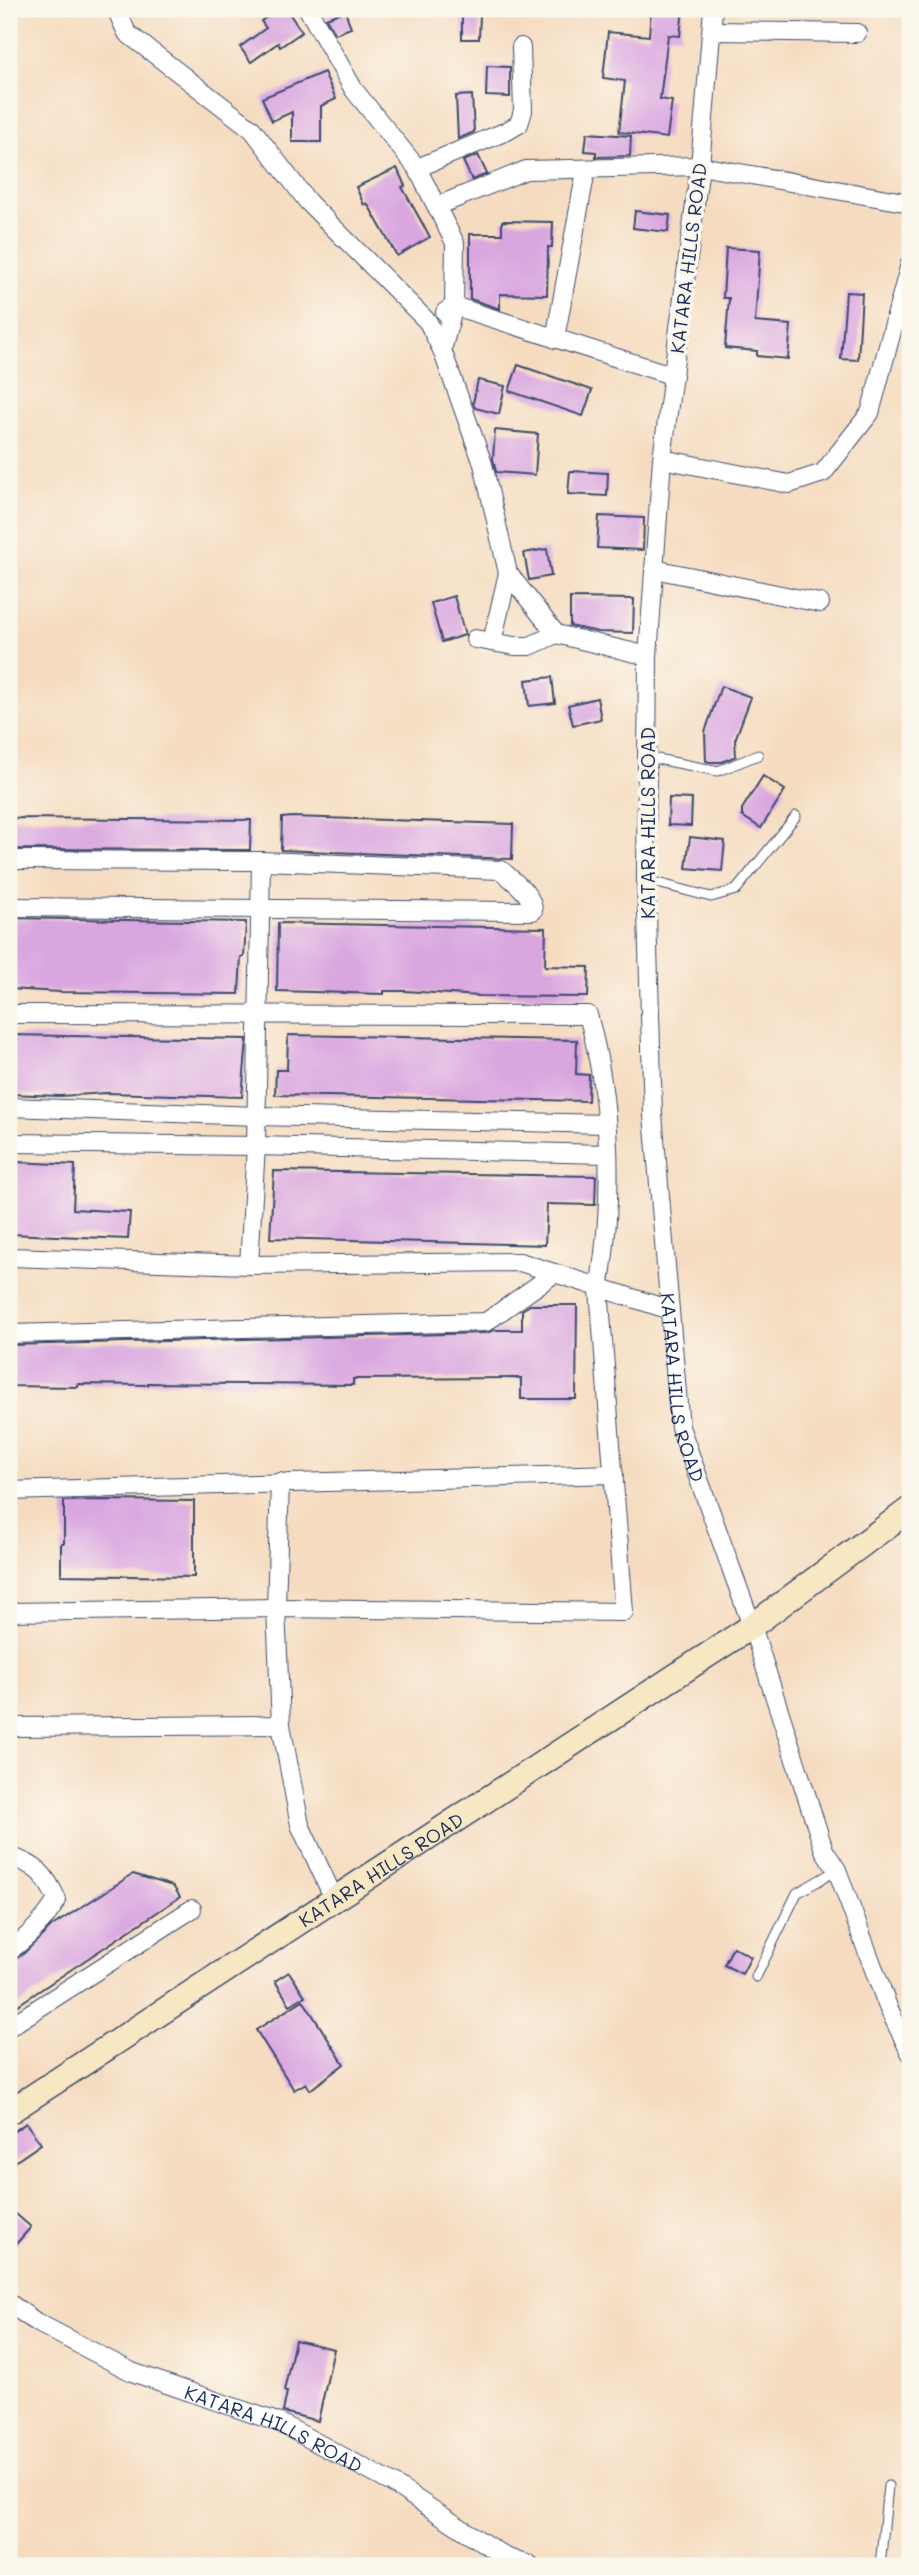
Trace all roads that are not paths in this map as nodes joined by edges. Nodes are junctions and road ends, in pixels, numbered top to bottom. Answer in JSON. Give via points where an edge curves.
{"nodes":[{"id":1,"x":116,"y":9,"type":"edge"},
{"id":2,"x":308,"y":9,"type":"edge"},
{"id":3,"x":713,"y":9,"type":"edge"},
{"id":4,"x":712,"y":31,"type":"junction"},
{"id":5,"x":857,"y":33,"type":"dead end"},
{"id":6,"x":521,"y":47,"type":"dead end"},
{"id":7,"x":700,"y":166,"type":"junction"},
{"id":8,"x":417,"y":168,"type":"junction"},
{"id":9,"x":586,"y":170,"type":"junction"},
{"id":10,"x":910,"y":203,"type":"edge"},
{"id":11,"x":437,"y":206,"type":"junction"},
{"id":12,"x":909,"y":273,"type":"edge"},
{"id":13,"x":454,"y":306,"type":"junction"},
{"id":14,"x":428,"y":322,"type":"junction"},
{"id":15,"x":555,"y":339,"type":"junction"},
{"id":16,"x":442,"y":350,"type":"junction"},
{"id":17,"x":674,"y":376,"type":"junction"},
{"id":18,"x":662,"y":459,"type":"junction"},
{"id":19,"x":654,"y":569,"type":"junction"},
{"id":20,"x":508,"y":573,"type":"junction"},
{"id":21,"x":820,"y":603,"type":"dead end"},
{"id":22,"x":556,"y":634,"type":"junction"},
{"id":23,"x":648,"y":656,"type":"junction"},
{"id":24,"x":758,"y":755,"type":"dead end"},
{"id":25,"x":647,"y":757,"type":"junction"},
{"id":26,"x":796,"y":816,"type":"dead end"},
{"id":27,"x":9,"y":860,"type":"edge"},
{"id":28,"x":261,"y":861,"type":"junction"},
{"id":29,"x":646,"y":880,"type":"junction"},
{"id":30,"x":9,"y":907,"type":"edge"},
{"id":31,"x":260,"y":909,"type":"junction"},
{"id":32,"x":258,"y":1013,"type":"junction"},
{"id":33,"x":9,"y":1014,"type":"edge"},
{"id":34,"x":9,"y":1107,"type":"edge"},
{"id":35,"x":257,"y":1116,"type":"junction"},
{"id":36,"x":606,"y":1124,"type":"junction"},
{"id":37,"x":9,"y":1143,"type":"edge"},
{"id":38,"x":256,"y":1146,"type":"junction"},
{"id":39,"x":607,"y":1154,"type":"junction"},
{"id":40,"x":9,"y":1257,"type":"edge"},
{"id":41,"x":249,"y":1265,"type":"junction"},
{"id":42,"x":555,"y":1273,"type":"junction"},
{"id":43,"x":599,"y":1289,"type":"junction"},
{"id":44,"x":670,"y":1310,"type":"junction"},
{"id":45,"x":9,"y":1334,"type":"edge"},
{"id":46,"x":614,"y":1474,"type":"junction"},
{"id":47,"x":280,"y":1482,"type":"junction"},
{"id":48,"x":9,"y":1491,"type":"edge"},
{"id":49,"x":910,"y":1508,"type":"edge"},
{"id":50,"x":276,"y":1608,"type":"junction"},
{"id":51,"x":9,"y":1612,"type":"edge"},
{"id":52,"x":752,"y":1626,"type":"junction"},
{"id":53,"x":281,"y":1725,"type":"junction"},
{"id":54,"x":9,"y":1727,"type":"edge"},
{"id":55,"x":9,"y":1856,"type":"edge"},
{"id":56,"x":837,"y":1870,"type":"junction"},
{"id":57,"x":334,"y":1899,"type":"junction"},
{"id":58,"x":192,"y":1909,"type":"dead end"},
{"id":59,"x":9,"y":1951,"type":"edge"},
{"id":60,"x":756,"y":1977,"type":"dead end"},
{"id":61,"x":9,"y":2027,"type":"edge"},
{"id":62,"x":910,"y":2052,"type":"edge"},
{"id":63,"x":9,"y":2112,"type":"edge"},
{"id":64,"x":9,"y":2303,"type":"edge"},
{"id":65,"x":888,"y":2486,"type":"dead end"},
{"id":66,"x":530,"y":2566,"type":"edge"},
{"id":67,"x":880,"y":2566,"type":"edge"}],
"edges":[{"from":1,"to":14,"type":"street","via":[[127,33],[252,130],[308,202]]},
{"from":2,"to":8,"type":"street","via":[[354,90]]},
{"from":3,"to":4,"type":"street","name":"KATARA HILLS ROAD"},
{"from":4,"to":5,"type":"street"},
{"from":4,"to":7,"type":"street","name":"KATARA HILLS ROAD"},
{"from":6,"to":8,"type":"street","via":[[523,111],[519,124]]},
{"from":7,"to":9,"type":"street"},
{"from":7,"to":10,"type":"street"},
{"from":7,"to":17,"type":"street","name":"KATARA HILLS ROAD"},
{"from":8,"to":11,"type":"street"},
{"from":9,"to":11,"type":"street","via":[[526,170]]},
{"from":9,"to":15,"type":"street"},
{"from":11,"to":13,"type":"street","via":[[455,243]]},
{"from":12,"to":18,"type":"street","via":[[870,412],[823,473],[789,484]]},
{"from":13,"to":14,"type":"street"},
{"from":13,"to":15,"type":"street"},
{"from":13,"to":16,"type":"street"},
{"from":14,"to":16,"type":"street"},
{"from":15,"to":17,"type":"street"},
{"from":16,"to":20,"type":"street","via":[[483,464]]},
{"from":17,"to":18,"type":"street","name":"KATARA HILLS ROAD"},
{"from":18,"to":19,"type":"street","name":"KATARA HILLS ROAD"},
{"from":19,"to":21,"type":"street"},
{"from":19,"to":23,"type":"street","name":"KATARA HILLS ROAD"},
{"from":20,"to":22,"type":"street"},
{"from":20,"to":22,"type":"street","via":[[484,640],[530,646]]},
{"from":22,"to":23,"type":"street"},
{"from":23,"to":25,"type":"street","name":"KATARA HILLS ROAD"},
{"from":24,"to":25,"type":"lane","via":[[718,771]]},
{"from":25,"to":29,"type":"street","name":"KATARA HILLS ROAD"},
{"from":26,"to":29,"type":"lane","via":[[736,890],[711,897]]},
{"from":27,"to":28,"type":"street"},
{"from":28,"to":31,"type":"street"},
{"from":28,"to":31,"type":"street","via":[[501,870],[524,891],[533,911]]},
{"from":29,"to":44,"type":"street","name":"KATARA HILLS ROAD","via":[[653,1115]]},
{"from":30,"to":31,"type":"street"},
{"from":31,"to":32,"type":"street"},
{"from":32,"to":33,"type":"street"},
{"from":32,"to":35,"type":"street"},
{"from":32,"to":36,"type":"street","via":[[588,1015]]},
{"from":34,"to":35,"type":"street"},
{"from":35,"to":36,"type":"street"},
{"from":35,"to":38,"type":"street"},
{"from":36,"to":39,"type":"street"},
{"from":37,"to":38,"type":"street"},
{"from":38,"to":39,"type":"street"},
{"from":38,"to":41,"type":"street"},
{"from":39,"to":43,"type":"street","via":[[607,1239]]},
{"from":40,"to":41,"type":"street"},
{"from":41,"to":42,"type":"street","via":[[520,1262]]},
{"from":42,"to":43,"type":"street"},
{"from":42,"to":45,"type":"street","via":[[486,1322]]},
{"from":43,"to":44,"type":"street"},
{"from":43,"to":46,"type":"street"},
{"from":44,"to":52,"type":"street","name":"KATARA HILLS ROAD","via":[[680,1427]]},
{"from":46,"to":47,"type":"street"},
{"from":46,"to":50,"type":"street","via":[[624,1612]]},
{"from":47,"to":48,"type":"street"},
{"from":47,"to":50,"type":"street"},
{"from":49,"to":52,"type":"main road","name":"KATARA HILLS ROAD"},
{"from":50,"to":51,"type":"street"},
{"from":50,"to":53,"type":"street"},
{"from":52,"to":56,"type":"street","name":"KATARA HILLS ROAD","via":[[824,1850]]},
{"from":52,"to":57,"type":"main road","name":"KATARA HILLS ROAD"},
{"from":53,"to":54,"type":"street"},
{"from":53,"to":57,"type":"street","via":[[300,1825]]},
{"from":55,"to":59,"type":"street","via":[[33,1864],[57,1900],[50,1913]]},
{"from":56,"to":60,"type":"lane","via":[[797,1893]]},
{"from":56,"to":62,"type":"street","name":"KATARA HILLS ROAD","via":[[888,2007]]},
{"from":57,"to":63,"type":"main road","name":"KATARA HILLS ROAD"},
{"from":58,"to":61,"type":"street"},
{"from":64,"to":66,"type":"street","name":"KATARA HILLS ROAD","via":[[132,2372],[280,2423],[392,2483],[505,2557]]},
{"from":65,"to":67,"type":"lane"}]}
